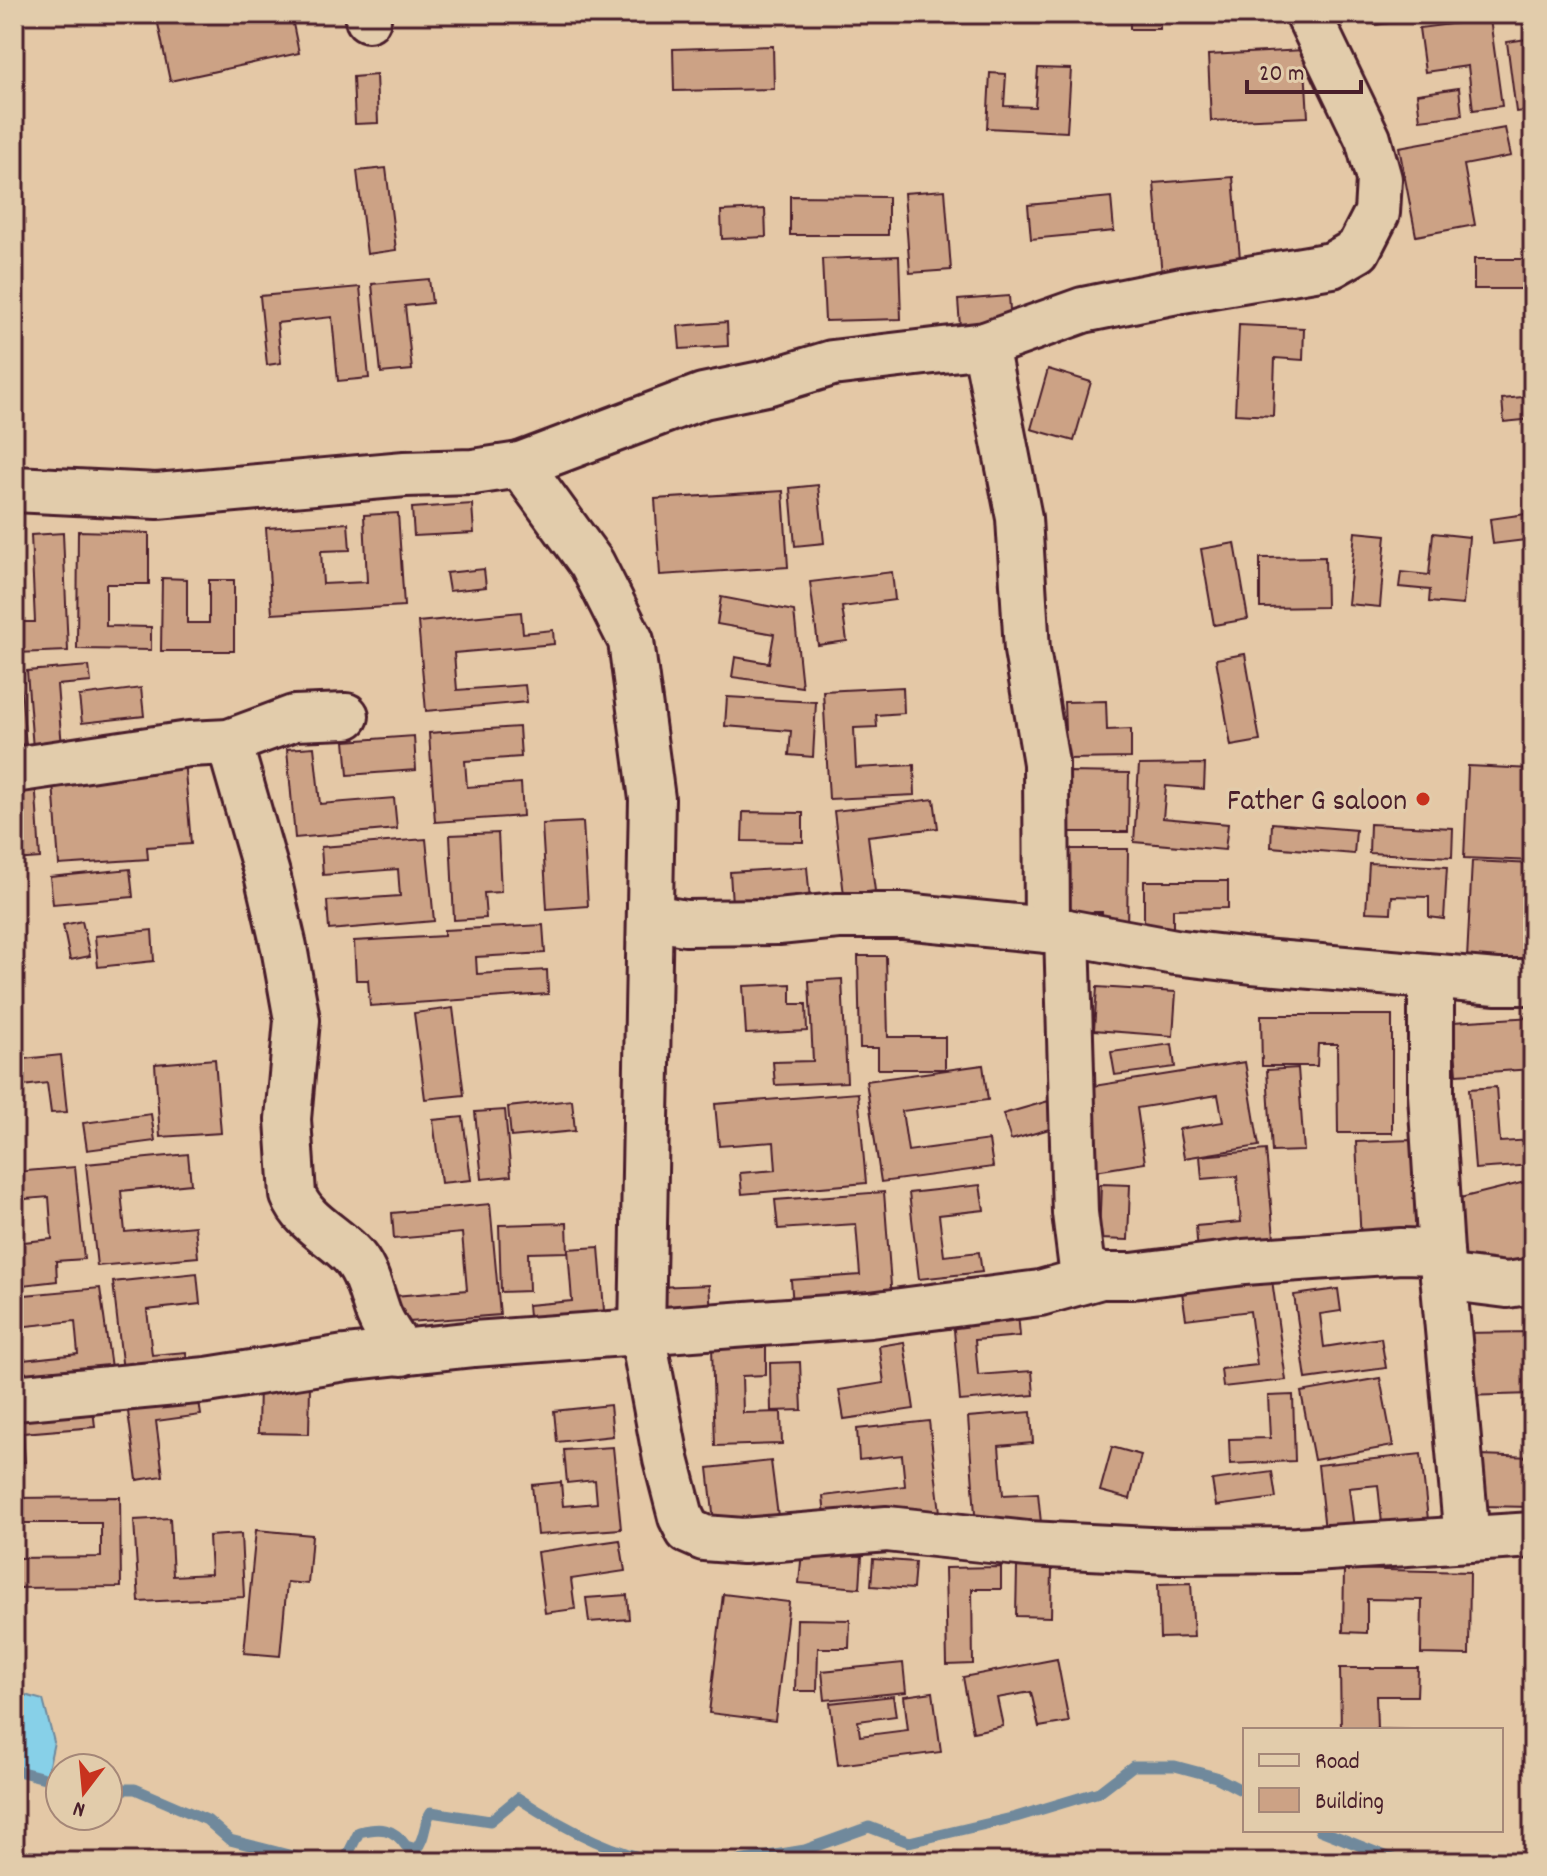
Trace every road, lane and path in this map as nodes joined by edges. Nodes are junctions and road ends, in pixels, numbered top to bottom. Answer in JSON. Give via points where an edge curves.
{"nodes":[{"id":1,"x":1308,"y":14,"type":"edge"},
{"id":2,"x":985,"y":345,"type":"junction"},
{"id":3,"x":520,"y":465,"type":"junction"},
{"id":4,"x":14,"y":489,"type":"edge"},
{"id":5,"x":346,"y":716,"type":"dead end"},
{"id":6,"x":229,"y":742,"type":"junction"},
{"id":7,"x":14,"y":770,"type":"edge"},
{"id":8,"x":651,"y":917,"type":"junction"},
{"id":9,"x":1057,"y":931,"type":"junction"},
{"id":10,"x":1431,"y":977,"type":"junction"},
{"id":11,"x":1533,"y":982,"type":"edge"},
{"id":12,"x":1442,"y":1264,"type":"junction"},
{"id":13,"x":1101,"y":1276,"type":"junction"},
{"id":14,"x":1533,"y":1281,"type":"edge"},
{"id":15,"x":642,"y":1332,"type":"junction"},
{"id":16,"x":402,"y":1353,"type":"junction"},
{"id":17,"x":14,"y":1398,"type":"edge"},
{"id":18,"x":1533,"y":1535,"type":"edge"},
{"id":19,"x":1467,"y":1539,"type":"junction"}],
"edges":[{"from":1,"to":2,"type":"street","via":[[1368,139],[1379,179],[1377,213],[1358,250],[1332,265],[1083,310]]},
{"from":2,"to":3,"type":"street","via":[[832,363],[703,396]]},
{"from":2,"to":9,"type":"street","via":[[1019,518],[1027,650],[1046,763]]},
{"from":3,"to":4,"type":"street","via":[[157,496]]},
{"from":3,"to":8,"type":"street","via":[[592,564],[631,641],[652,799]]},
{"from":5,"to":6,"type":"street","via":[[294,718]]},
{"from":6,"to":7,"type":"street"},
{"from":6,"to":16,"type":"street","via":[[270,889],[297,1020],[288,1119],[293,1195],[310,1220],[353,1255],[379,1316]]},
{"from":8,"to":9,"type":"street","via":[[685,923],[904,916]]},
{"from":8,"to":15,"type":"street"},
{"from":9,"to":10,"type":"street","via":[[1175,952]]},
{"from":9,"to":13,"type":"street","via":[[1081,1261]]},
{"from":10,"to":11,"type":"street"},
{"from":10,"to":12,"type":"street","via":[[1431,1094]]},
{"from":12,"to":13,"type":"street","via":[[1401,1251]]},
{"from":12,"to":14,"type":"street","via":[[1507,1285]]},
{"from":12,"to":19,"type":"street"},
{"from":13,"to":15,"type":"street","via":[[1040,1293],[870,1315]]},
{"from":15,"to":16,"type":"street"},
{"from":15,"to":19,"type":"street","via":[[681,1517],[688,1531],[704,1538],[743,1541],[887,1529],[1028,1544],[1171,1551],[1297,1550]]},
{"from":16,"to":17,"type":"street","via":[[207,1380]]},
{"from":18,"to":19,"type":"street"}]}
